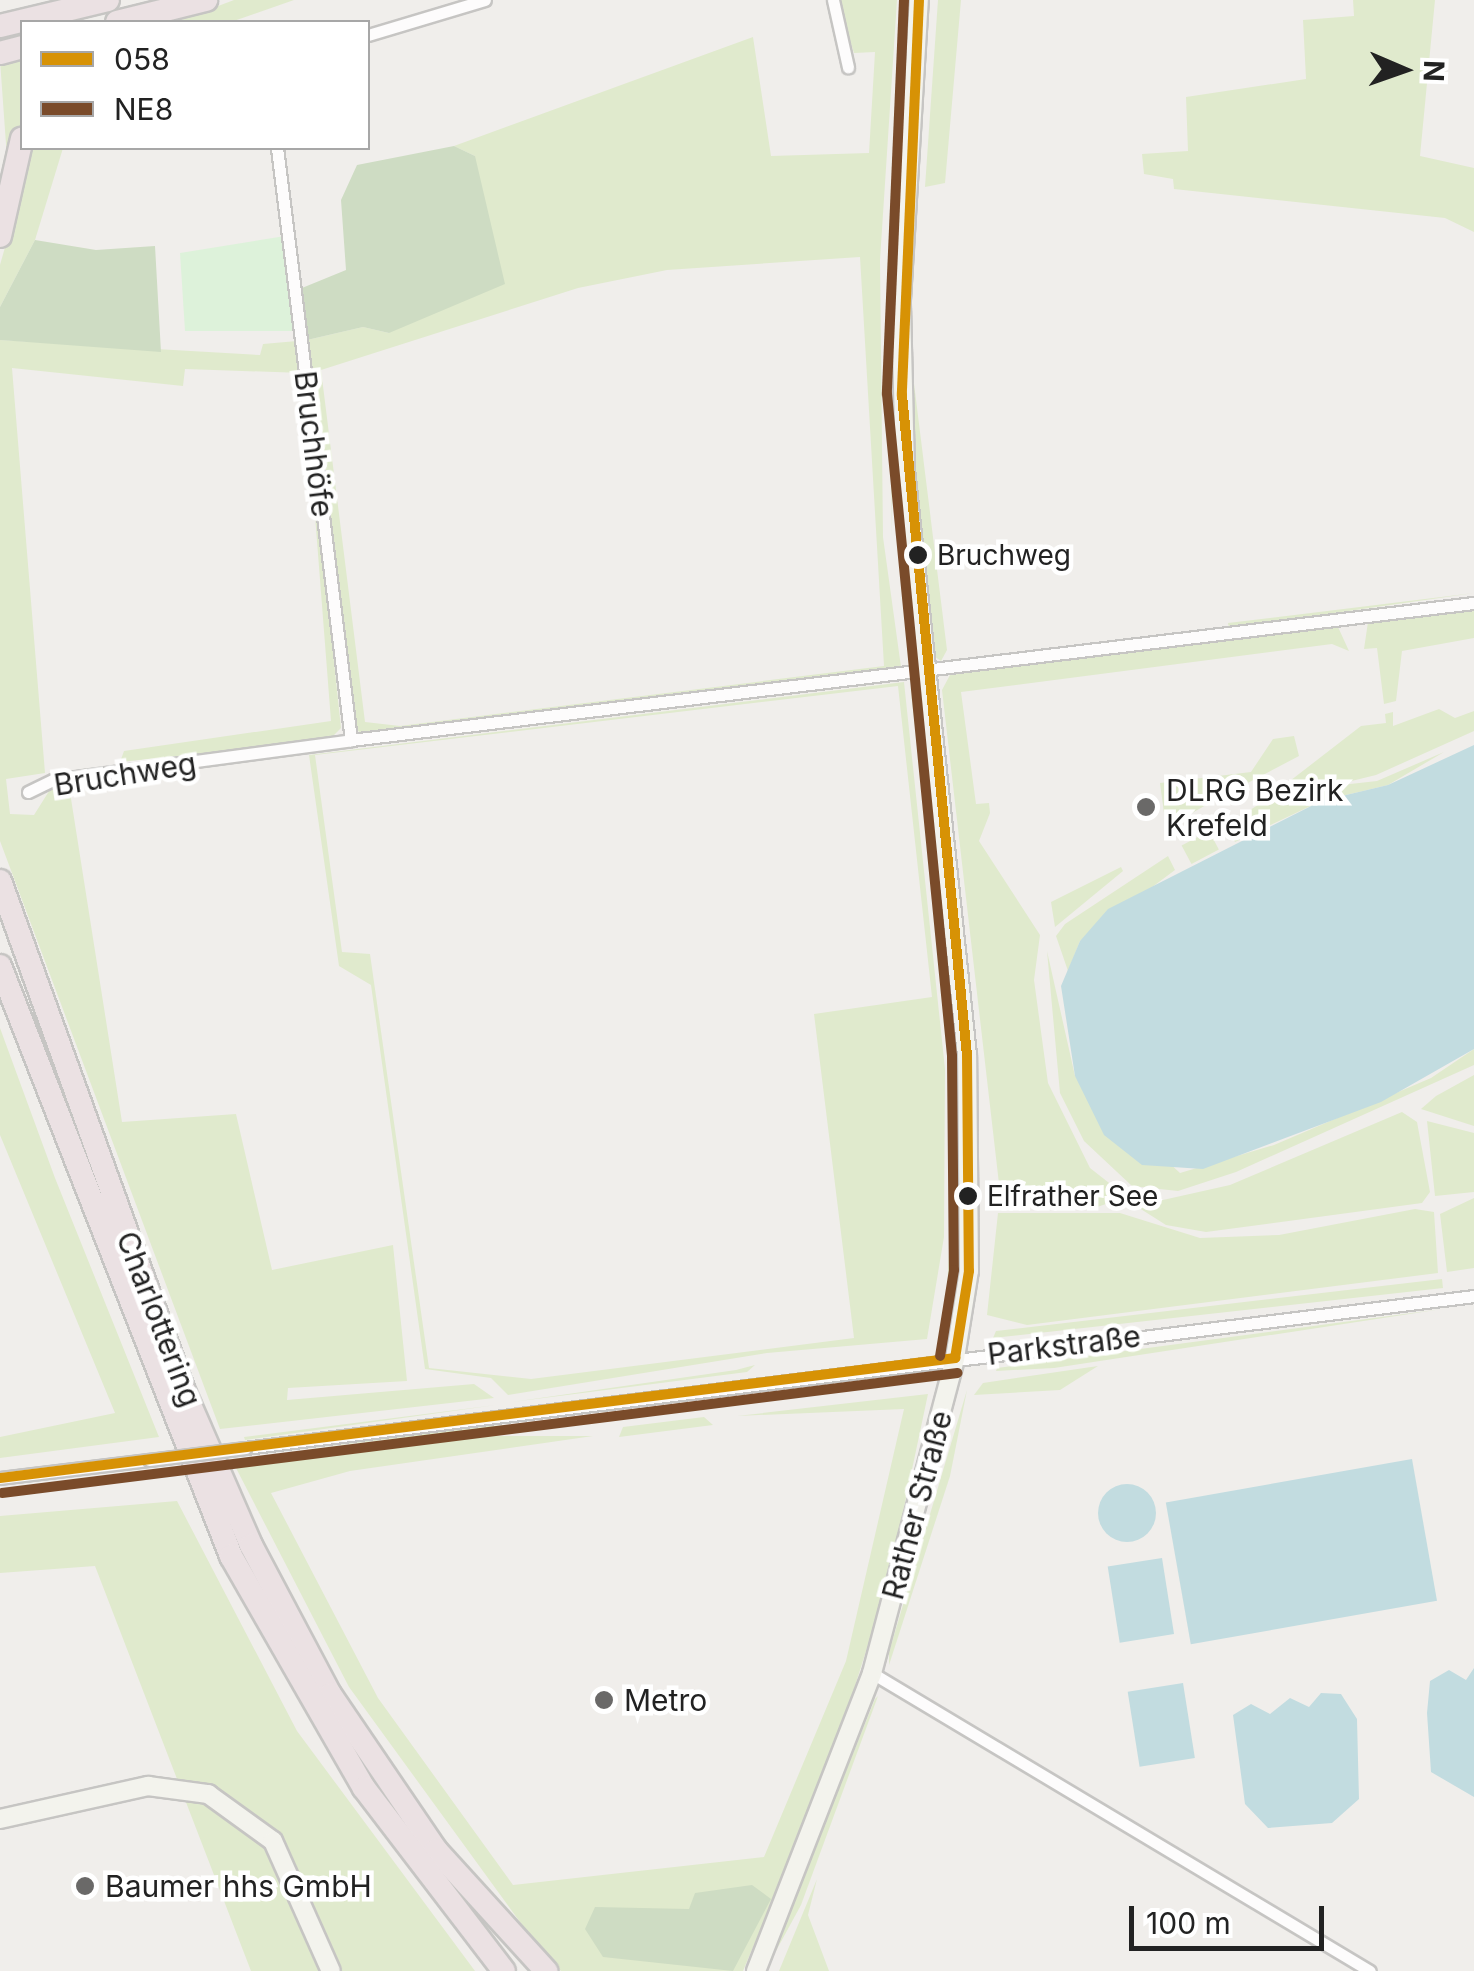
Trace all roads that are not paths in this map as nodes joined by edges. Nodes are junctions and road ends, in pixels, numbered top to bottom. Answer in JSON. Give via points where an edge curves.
{"nodes":[{"id":1,"x":108,"y":0,"type":"edge"},
{"id":2,"x":206,"y":0,"type":"edge"},
{"id":3,"x":215,"y":0,"type":"edge"},
{"id":4,"x":485,"y":0,"type":"edge"},
{"id":5,"x":833,"y":0,"type":"edge"},
{"id":6,"x":919,"y":0,"type":"edge"},
{"id":7,"x":25,"y":20,"type":"edge"},
{"id":8,"x":126,"y":20,"type":"edge"},
{"id":9,"x":165,"y":20,"type":"edge"},
{"id":10,"x":370,"y":34,"type":"edge"},
{"id":11,"x":848,"y":67,"type":"dead end"},
{"id":12,"x":20,"y":147,"type":"edge"},
{"id":13,"x":276,"y":150,"type":"edge"},
{"id":14,"x":0,"y":236,"type":"edge"},
{"id":15,"x":1474,"y":604,"type":"edge"},
{"id":16,"x":924,"y":672,"type":"junction"},
{"id":17,"x":351,"y":740,"type":"junction"},
{"id":18,"x":28,"y":792,"type":"dead end"},
{"id":19,"x":0,"y":881,"type":"edge"},
{"id":20,"x":0,"y":966,"type":"edge"},
{"id":21,"x":1474,"y":1296,"type":"edge"},
{"id":22,"x":955,"y":1358,"type":"junction"},
{"id":23,"x":0,"y":1478,"type":"edge"},
{"id":24,"x":872,"y":1673,"type":"junction"},
{"id":25,"x":0,"y":1819,"type":"edge"},
{"id":26,"x":331,"y":1971,"type":"edge"},
{"id":27,"x":504,"y":1971,"type":"edge"},
{"id":28,"x":546,"y":1971,"type":"edge"},
{"id":29,"x":756,"y":1971,"type":"edge"},
{"id":30,"x":1370,"y":1971,"type":"edge"}],
"edges":[{"from":1,"to":7,"type":"highway"},
{"from":2,"to":8,"type":"highway"},
{"from":3,"to":9,"type":"highway"},
{"from":4,"to":10,"type":"street"},
{"from":5,"to":11,"type":"street"},
{"from":6,"to":16,"type":"main road","name":"Rather Straße","via":[[902,395]]},
{"from":12,"to":14,"type":"highway"},
{"from":13,"to":17,"type":"street","name":"Bruchhöfe"},
{"from":15,"to":16,"type":"street","name":"Bruchweg"},
{"from":16,"to":17,"type":"street","name":"Bruchweg"},
{"from":16,"to":22,"type":"main road","name":"Rather Straße","via":[[966,1055],[969,1271]]},
{"from":17,"to":18,"type":"street","name":"Bruchweg","via":[[54,780]]},
{"from":19,"to":28,"type":"highway","name":"Charlottering","via":[[184,1392],[251,1546],[330,1694],[436,1850]]},
{"from":20,"to":27,"type":"highway","name":"Charlottering","via":[[231,1556],[364,1788]]},
{"from":21,"to":22,"type":"street","name":"Parkstraße"},
{"from":22,"to":23,"type":"street","name":"Parkstraße","bridge":true},
{"from":22,"to":24,"type":"main road","name":"Rather Straße"},
{"from":24,"to":29,"type":"main road","name":"Rather Straße"},
{"from":24,"to":30,"type":"street"},
{"from":25,"to":26,"type":"main road","via":[[148,1786],[208,1794],[281,1852]]}]}
